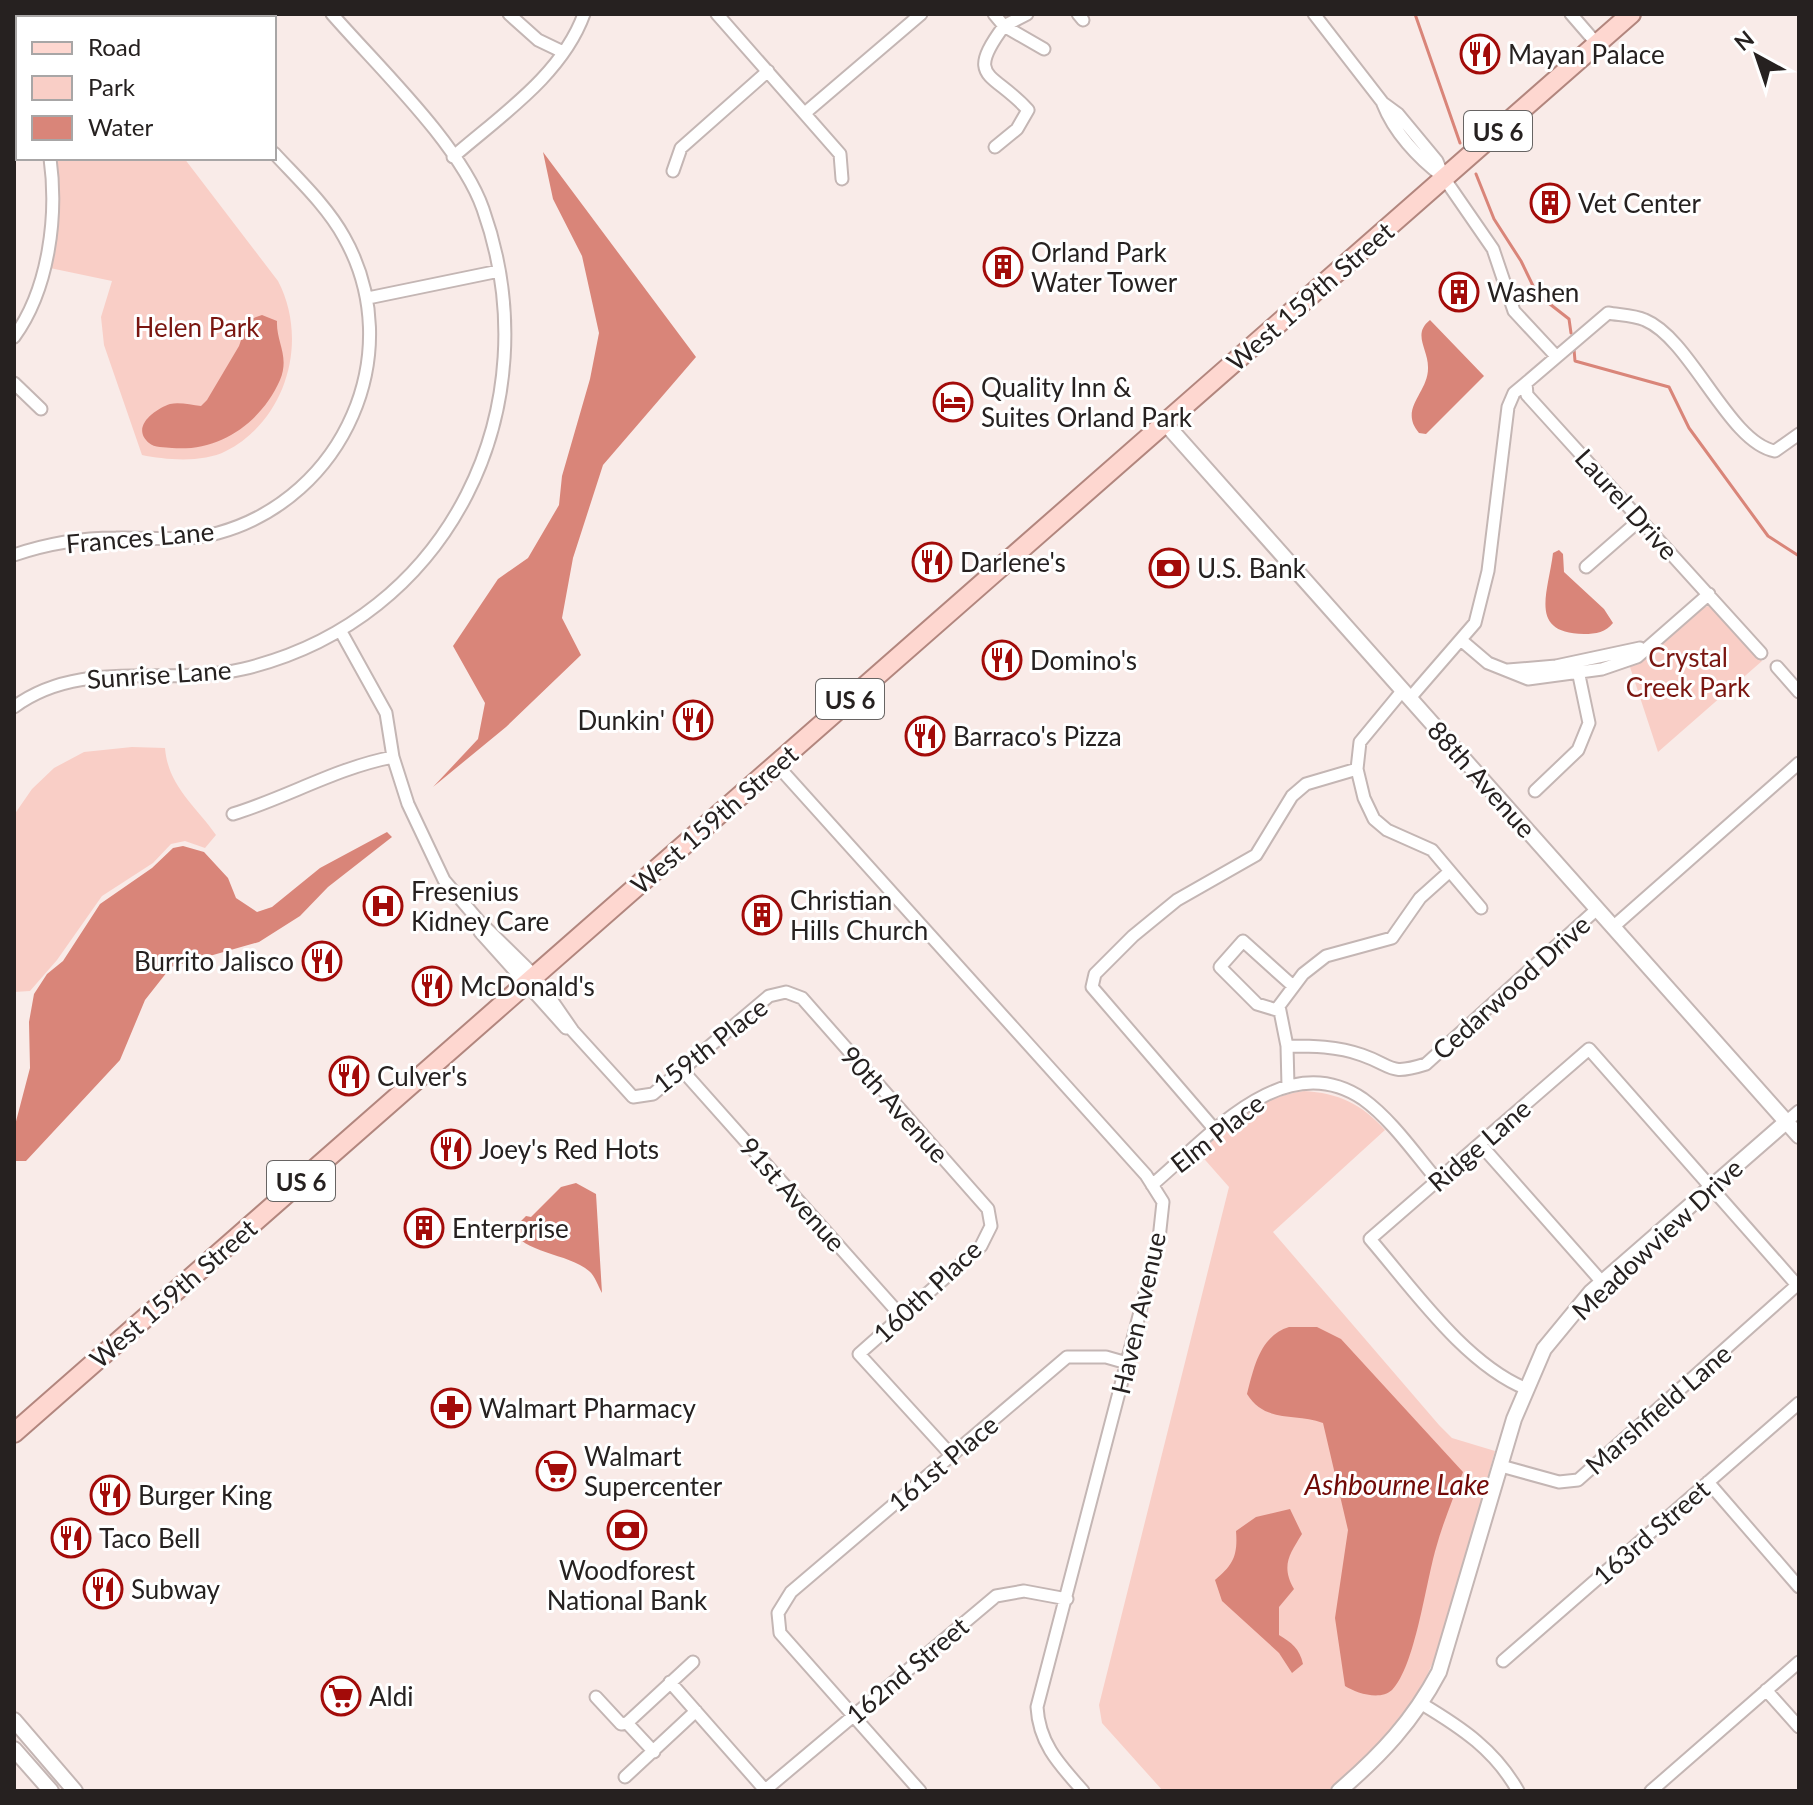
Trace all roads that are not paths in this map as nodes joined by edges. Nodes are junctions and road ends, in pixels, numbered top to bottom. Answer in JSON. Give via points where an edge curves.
{"nodes":[{"id":1,"x":332,"y":14,"type":"edge"},
{"id":2,"x":509,"y":14,"type":"edge"},
{"id":3,"x":584,"y":14,"type":"edge"},
{"id":4,"x":717,"y":14,"type":"edge"},
{"id":5,"x":921,"y":14,"type":"edge"},
{"id":6,"x":994,"y":14,"type":"edge"},
{"id":7,"x":1027,"y":14,"type":"edge"},
{"id":8,"x":1314,"y":14,"type":"edge"},
{"id":9,"x":1571,"y":14,"type":"edge"},
{"id":10,"x":1631,"y":14,"type":"edge"},
{"id":11,"x":1004,"y":26,"type":"junction"},
{"id":12,"x":1597,"y":44,"type":"junction"},
{"id":13,"x":1044,"y":49,"type":"dead end"},
{"id":14,"x":563,"y":52,"type":"junction"},
{"id":15,"x":768,"y":71,"type":"junction"},
{"id":16,"x":805,"y":113,"type":"junction"},
{"id":17,"x":995,"y":147,"type":"dead end"},
{"id":18,"x":276,"y":155,"type":"edge"},
{"id":19,"x":453,"y":157,"type":"junction"},
{"id":20,"x":50,"y":160,"type":"edge"},
{"id":21,"x":673,"y":171,"type":"dead end"},
{"id":22,"x":1444,"y":178,"type":"junction"},
{"id":23,"x":842,"y":179,"type":"dead end"},
{"id":24,"x":499,"y":271,"type":"junction"},
{"id":25,"x":368,"y":298,"type":"junction"},
{"id":26,"x":14,"y":337,"type":"edge"},
{"id":27,"x":1555,"y":355,"type":"junction"},
{"id":28,"x":14,"y":383,"type":"edge"},
{"id":29,"x":1526,"y":383,"type":"junction"},
{"id":30,"x":41,"y":409,"type":"dead end"},
{"id":31,"x":1165,"y":423,"type":"junction"},
{"id":32,"x":1799,"y":434,"type":"edge"},
{"id":33,"x":1642,"y":518,"type":"junction"},
{"id":34,"x":14,"y":555,"type":"edge"},
{"id":35,"x":1586,"y":567,"type":"dead end"},
{"id":36,"x":1709,"y":594,"type":"junction"},
{"id":37,"x":340,"y":630,"type":"junction"},
{"id":38,"x":1461,"y":640,"type":"junction"},
{"id":39,"x":1761,"y":653,"type":"dead end"},
{"id":40,"x":1777,"y":667,"type":"dead end"},
{"id":41,"x":1577,"y":668,"type":"junction"},
{"id":42,"x":1799,"y":692,"type":"edge"},
{"id":43,"x":1406,"y":694,"type":"junction"},
{"id":44,"x":14,"y":707,"type":"edge"},
{"id":45,"x":393,"y":757,"type":"junction"},
{"id":46,"x":1799,"y":763,"type":"edge"},
{"id":47,"x":776,"y":764,"type":"junction"},
{"id":48,"x":1357,"y":769,"type":"junction"},
{"id":49,"x":1535,"y":791,"type":"dead end"},
{"id":50,"x":233,"y":814,"type":"dead end"},
{"id":51,"x":1449,"y":872,"type":"junction"},
{"id":52,"x":1481,"y":908,"type":"dead end"},
{"id":53,"x":1597,"y":909,"type":"junction"},
{"id":54,"x":1613,"y":927,"type":"junction"},
{"id":55,"x":530,"y":980,"type":"junction"},
{"id":56,"x":1293,"y":986,"type":"junction"},
{"id":57,"x":786,"y":992,"type":"joint"},
{"id":58,"x":1280,"y":1011,"type":"junction"},
{"id":59,"x":1287,"y":1046,"type":"junction"},
{"id":60,"x":683,"y":1071,"type":"junction"},
{"id":61,"x":1288,"y":1086,"type":"junction"},
{"id":62,"x":1799,"y":1111,"type":"edge"},
{"id":63,"x":1786,"y":1122,"type":"junction"},
{"id":64,"x":1216,"y":1131,"type":"junction"},
{"id":65,"x":1799,"y":1136,"type":"edge"},
{"id":66,"x":1480,"y":1144,"type":"junction"},
{"id":67,"x":1438,"y":1181,"type":"junction"},
{"id":68,"x":1152,"y":1185,"type":"junction"},
{"id":69,"x":1711,"y":1187,"type":"junction"},
{"id":70,"x":991,"y":1226,"type":"joint"},
{"id":71,"x":1602,"y":1282,"type":"junction"},
{"id":72,"x":1797,"y":1285,"type":"edge"},
{"id":73,"x":902,"y":1317,"type":"junction"},
{"id":74,"x":1127,"y":1363,"type":"junction"},
{"id":75,"x":1527,"y":1389,"type":"junction"},
{"id":76,"x":1799,"y":1403,"type":"edge"},
{"id":77,"x":14,"y":1433,"type":"edge"},
{"id":78,"x":952,"y":1456,"type":"junction"},
{"id":79,"x":1501,"y":1466,"type":"junction"},
{"id":80,"x":1708,"y":1482,"type":"junction"},
{"id":81,"x":1799,"y":1587,"type":"edge"},
{"id":82,"x":1067,"y":1599,"type":"junction"},
{"id":83,"x":1503,"y":1661,"type":"dead end"},
{"id":84,"x":693,"y":1662,"type":"dead end"},
{"id":85,"x":1799,"y":1662,"type":"edge"},
{"id":86,"x":670,"y":1682,"type":"junction"},
{"id":87,"x":1766,"y":1690,"type":"junction"},
{"id":88,"x":596,"y":1697,"type":"dead end"},
{"id":89,"x":1422,"y":1704,"type":"junction"},
{"id":90,"x":696,"y":1711,"type":"junction"},
{"id":91,"x":853,"y":1715,"type":"junction"},
{"id":92,"x":14,"y":1720,"type":"edge"},
{"id":93,"x":627,"y":1723,"type":"junction"},
{"id":94,"x":1799,"y":1727,"type":"edge"},
{"id":95,"x":14,"y":1749,"type":"edge"},
{"id":96,"x":654,"y":1752,"type":"junction"},
{"id":97,"x":625,"y":1777,"type":"dead end"},
{"id":98,"x":51,"y":1791,"type":"edge"},
{"id":99,"x":75,"y":1791,"type":"edge"},
{"id":100,"x":765,"y":1791,"type":"edge"},
{"id":101,"x":920,"y":1791,"type":"edge"},
{"id":102,"x":1083,"y":1791,"type":"edge"},
{"id":103,"x":1339,"y":1791,"type":"edge"},
{"id":104,"x":1518,"y":1791,"type":"edge"},
{"id":105,"x":1651,"y":1791,"type":"edge"}],
"edges":[{"from":1,"to":19,"type":"street","name":"Sunrise Lane"},
{"from":2,"to":14,"type":"street","via":[[538,40]]},
{"from":3,"to":14,"type":"street"},
{"from":4,"to":15,"type":"street"},
{"from":5,"to":16,"type":"street"},
{"from":6,"to":11,"type":"street"},
{"from":7,"to":11,"type":"street"},
{"from":8,"to":22,"type":"street","via":[[1383,103],[1390,121]]},
{"from":9,"to":12,"type":"street"},
{"from":10,"to":12,"type":"main road","name":"West 159th Street","number":"US 6"},
{"from":11,"to":13,"type":"street"},
{"from":11,"to":17,"type":"street","via":[[985,53],[983,66],[1028,110],[1028,116]]},
{"from":12,"to":22,"type":"main road","name":"West 159th Street","number":"US 6"},
{"from":14,"to":19,"type":"street","via":[[538,84]]},
{"from":15,"to":16,"type":"street"},
{"from":15,"to":21,"type":"street","via":[[681,148]]},
{"from":16,"to":23,"type":"street","via":[[840,154]]},
{"from":18,"to":25,"type":"street","name":"Frances Lane","via":[[345,238]]},
{"from":19,"to":24,"type":"street","name":"Sunrise Lane","via":[[483,207]]},
{"from":20,"to":26,"type":"street","via":[[49,242],[25,322]]},
{"from":22,"to":27,"type":"street","via":[[1493,249],[1514,311]]},
{"from":22,"to":31,"type":"main road","name":"West 159th Street","number":"US 6"},
{"from":24,"to":25,"type":"street"},
{"from":24,"to":37,"type":"street","name":"Sunrise Lane","via":[[503,389],[469,496],[416,570],[389,597]]},
{"from":25,"to":34,"type":"street","name":"Frances Lane","via":[[371,355],[351,421],[309,483],[264,517],[191,537],[68,541]]},
{"from":27,"to":29,"type":"street"},
{"from":27,"to":32,"type":"street","via":[[1608,313],[1646,320],[1686,356],[1761,449],[1775,451]]},
{"from":28,"to":30,"type":"street"},
{"from":29,"to":33,"type":"street","name":"Laurel Drive","via":[[1527,395]]},
{"from":29,"to":38,"type":"street","via":[[1508,407],[1488,571],[1475,623]]},
{"from":31,"to":43,"type":"street","name":"88th Avenue"},
{"from":31,"to":47,"type":"main road","name":"West 159th Street","number":"US 6"},
{"from":33,"to":35,"type":"street"},
{"from":33,"to":36,"type":"street","name":"Laurel Drive"},
{"from":36,"to":39,"type":"street","name":"Laurel Drive"},
{"from":36,"to":41,"type":"street","via":[[1637,657]]},
{"from":37,"to":44,"type":"street","name":"Sunrise Lane","via":[[243,669],[71,680]]},
{"from":37,"to":45,"type":"street","via":[[386,713]]},
{"from":38,"to":41,"type":"street","via":[[1503,670],[1528,679]]},
{"from":38,"to":43,"type":"street"},
{"from":40,"to":42,"type":"street"},
{"from":41,"to":49,"type":"street","via":[[1589,723],[1578,750]]},
{"from":43,"to":48,"type":"street","via":[[1360,742]]},
{"from":43,"to":53,"type":"street","name":"88th Avenue"},
{"from":45,"to":50,"type":"street","via":[[339,771],[284,798]]},
{"from":45,"to":55,"type":"street","via":[[437,867]]},
{"from":46,"to":54,"type":"street"},
{"from":47,"to":55,"type":"main road","name":"West 159th Street","number":"US 6"},
{"from":47,"to":68,"type":"street","name":"Haven Avenue"},
{"from":48,"to":51,"type":"street","via":[[1374,819],[1432,850]]},
{"from":48,"to":64,"type":"street","via":[[1306,784],[1292,796],[1256,855],[1177,900],[1095,974],[1092,987]]},
{"from":51,"to":52,"type":"street"},
{"from":51,"to":56,"type":"street","via":[[1420,898],[1392,938],[1326,956]]},
{"from":53,"to":54,"type":"street","name":"88th Avenue"},
{"from":53,"to":59,"type":"street","name":"Cedarwood Drive","via":[[1426,1064],[1402,1072],[1325,1046]]},
{"from":54,"to":63,"type":"street","name":"88th Avenue"},
{"from":55,"to":60,"type":"street","name":"159th Place","via":[[633,1097],[653,1094]]},
{"from":55,"to":77,"type":"main road","name":"West 159th Street","number":"US 6"},
{"from":56,"to":58,"type":"street"},
{"from":56,"to":58,"type":"street","via":[[1243,941],[1220,967],[1257,1004]]},
{"from":57,"to":60,"type":"street","name":"159th Place","via":[[769,996]]},
{"from":57,"to":70,"type":"street","name":"90th Avenue","via":[[802,998],[988,1209]]},
{"from":58,"to":59,"type":"street"},
{"from":59,"to":61,"type":"street"},
{"from":60,"to":73,"type":"street","name":"91st Avenue"},
{"from":61,"to":64,"type":"street","name":"Elm Place","via":[[1254,1100]]},
{"from":61,"to":67,"type":"street","name":"Elm Place","via":[[1336,1086],[1362,1099]]},
{"from":62,"to":63,"type":"street"},
{"from":63,"to":65,"type":"street","name":"88th Avenue"},
{"from":63,"to":69,"type":"street","name":"Meadowview Drive"},
{"from":64,"to":68,"type":"street","name":"Elm Place"},
{"from":66,"to":67,"type":"street","name":"Ridge Lane"},
{"from":66,"to":69,"type":"street","name":"Ridge Lane","via":[[1589,1049]]},
{"from":66,"to":71,"type":"street"},
{"from":67,"to":75,"type":"street","name":"Ridge Lane","via":[[1370,1239],[1473,1353],[1502,1379]]},
{"from":68,"to":74,"type":"street","name":"Haven Avenue","via":[[1163,1202],[1159,1239]]},
{"from":69,"to":71,"type":"street","name":"Meadowview Drive"},
{"from":69,"to":72,"type":"street"},
{"from":70,"to":73,"type":"street","name":"160th Place","via":[[981,1246]]},
{"from":71,"to":75,"type":"street","name":"Meadowview Drive","via":[[1544,1349]]},
{"from":72,"to":79,"type":"street","name":"Marshfield Lane","via":[[1578,1480],[1559,1482]]},
{"from":73,"to":78,"type":"street","name":"160th Place","via":[[859,1354]]},
{"from":74,"to":78,"type":"street","name":"161st Place","via":[[1067,1357]]},
{"from":74,"to":82,"type":"street","name":"Haven Avenue"},
{"from":75,"to":79,"type":"street","name":"Meadowview Drive"},
{"from":76,"to":80,"type":"street","name":"163rd Street"},
{"from":78,"to":91,"type":"street","name":"161st Place","via":[[791,1592],[778,1613],[780,1633]]},
{"from":79,"to":89,"type":"street","name":"Meadowview Drive","via":[[1446,1653]]},
{"from":80,"to":81,"type":"street"},
{"from":80,"to":83,"type":"street","name":"163rd Street"},
{"from":82,"to":91,"type":"street","name":"162nd Street","via":[[1024,1591],[996,1596]]},
{"from":82,"to":102,"type":"street","name":"Haven Avenue","via":[[1040,1693],[1038,1721],[1048,1750]]},
{"from":84,"to":86,"type":"street"},
{"from":85,"to":87,"type":"street"},
{"from":86,"to":90,"type":"street"},
{"from":86,"to":93,"type":"street"},
{"from":87,"to":94,"type":"street"},
{"from":87,"to":105,"type":"street"},
{"from":88,"to":93,"type":"street","via":[[621,1724]]},
{"from":89,"to":103,"type":"street","name":"Meadowview Drive","via":[[1397,1738]]},
{"from":89,"to":104,"type":"street","via":[[1472,1735]]},
{"from":90,"to":96,"type":"street"},
{"from":90,"to":100,"type":"street"},
{"from":91,"to":100,"type":"street","name":"162nd Street"},
{"from":91,"to":101,"type":"street"},
{"from":92,"to":99,"type":"street"},
{"from":93,"to":96,"type":"street"},
{"from":95,"to":98,"type":"street"},
{"from":96,"to":97,"type":"street"}]}
